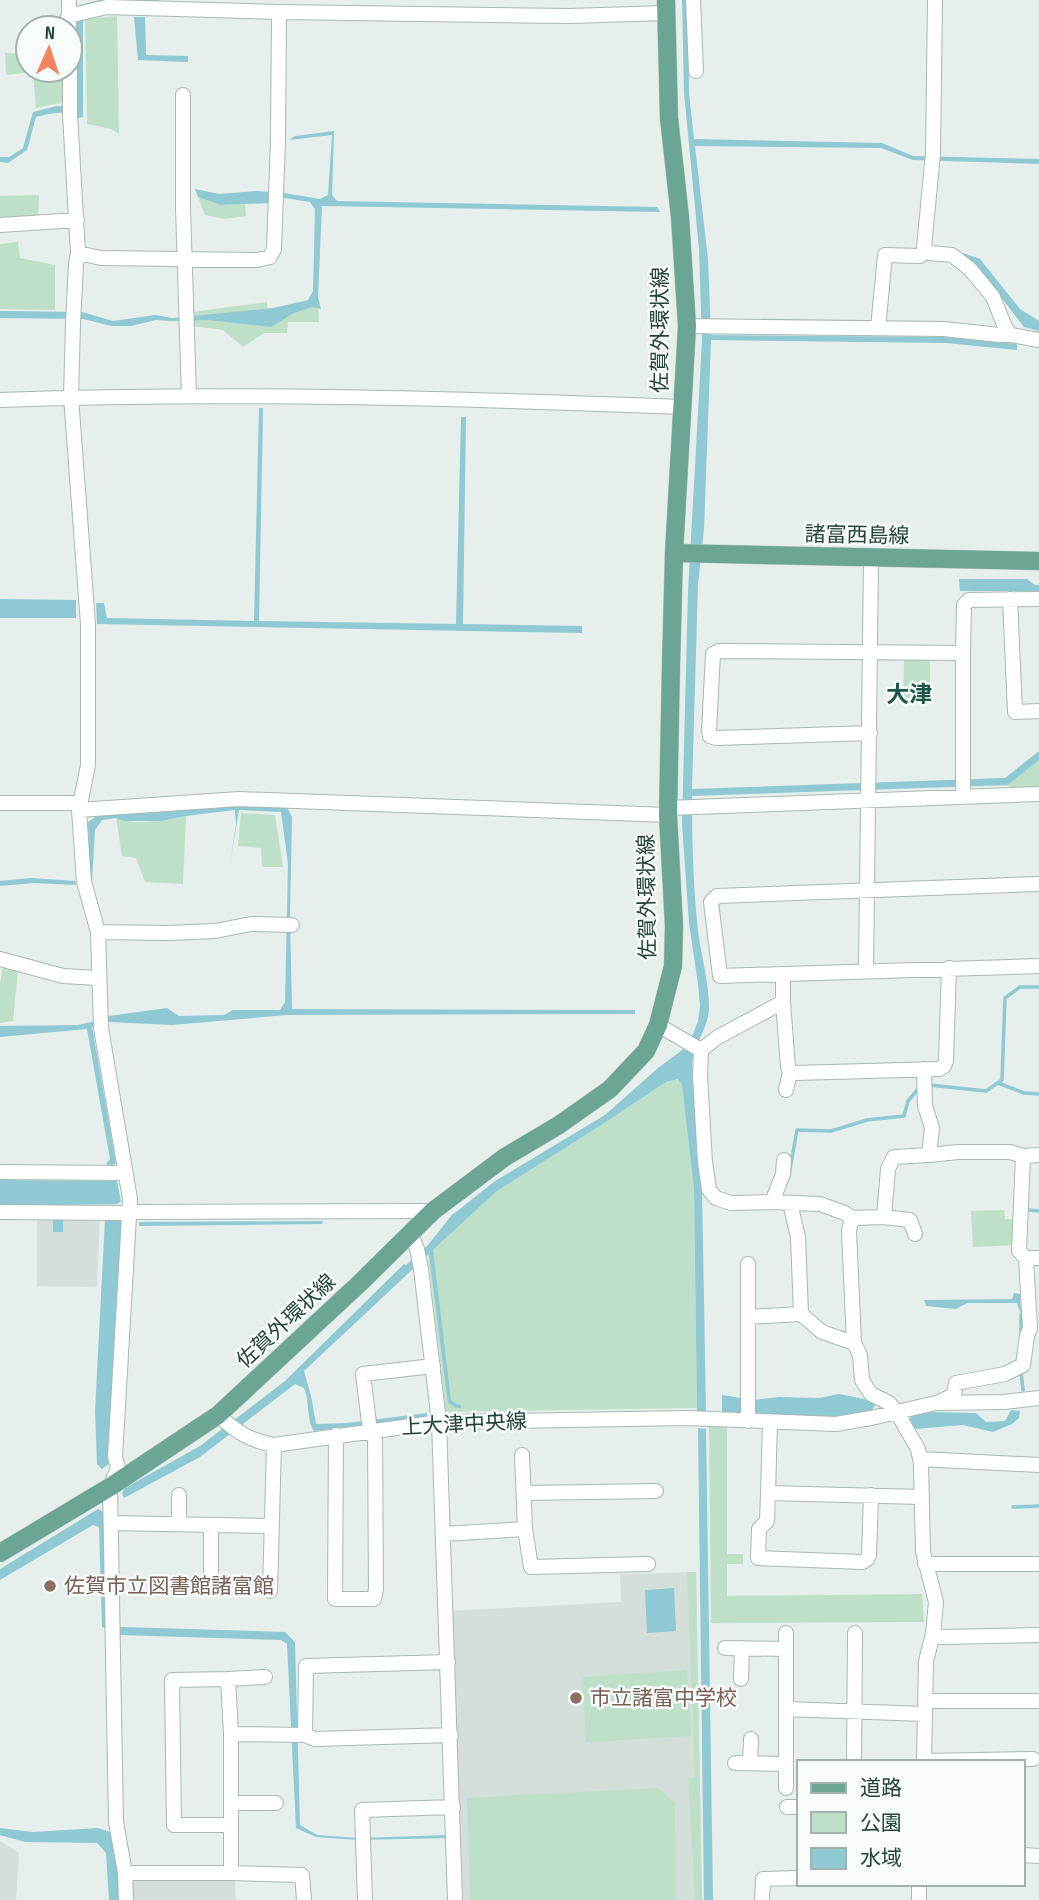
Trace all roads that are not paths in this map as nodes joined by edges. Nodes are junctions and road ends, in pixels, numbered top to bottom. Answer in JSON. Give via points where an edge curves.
{"nodes":[{"id":1,"x":693,"y":0,"type":"edge"},
{"id":2,"x":935,"y":0,"type":"edge"},
{"id":3,"x":666,"y":7,"type":"edge"},
{"id":4,"x":279,"y":12,"type":"junction"},
{"id":5,"x":84,"y":15,"type":"edge"},
{"id":6,"x":696,"y":71,"type":"dead end"},
{"id":7,"x":70,"y":84,"type":"edge"},
{"id":8,"x":183,"y":94,"type":"dead end"},
{"id":9,"x":77,"y":220,"type":"junction"},
{"id":10,"x":0,"y":225,"type":"edge"},
{"id":11,"x":927,"y":250,"type":"junction"},
{"id":12,"x":78,"y":253,"type":"junction"},
{"id":13,"x":185,"y":259,"type":"junction"},
{"id":14,"x":700,"y":326,"type":"junction"},
{"id":15,"x":878,"y":328,"type":"junction"},
{"id":16,"x":1011,"y":335,"type":"junction"},
{"id":17,"x":1039,"y":340,"type":"edge"},
{"id":18,"x":190,"y":396,"type":"junction"},
{"id":19,"x":71,"y":397,"type":"junction"},
{"id":20,"x":0,"y":400,"type":"edge"},
{"id":21,"x":682,"y":407,"type":"junction"},
{"id":22,"x":688,"y":554,"type":"junction"},
{"id":23,"x":870,"y":559,"type":"junction"},
{"id":24,"x":1039,"y":561,"type":"edge"},
{"id":25,"x":1010,"y":599,"type":"junction"},
{"id":26,"x":1039,"y":599,"type":"edge"},
{"id":27,"x":870,"y":652,"type":"junction"},
{"id":28,"x":963,"y":653,"type":"junction"},
{"id":29,"x":1039,"y":711,"type":"edge"},
{"id":30,"x":870,"y":733,"type":"junction"},
{"id":31,"x":963,"y":788,"type":"junction"},
{"id":32,"x":869,"y":791,"type":"junction"},
{"id":33,"x":1039,"y":794,"type":"edge"},
{"id":34,"x":0,"y":803,"type":"edge"},
{"id":35,"x":79,"y":807,"type":"junction"},
{"id":36,"x":672,"y":810,"type":"junction"},
{"id":37,"x":1039,"y":884,"type":"edge"},
{"id":38,"x":868,"y":891,"type":"junction"},
{"id":39,"x":289,"y":925,"type":"dead end"},
{"id":40,"x":98,"y":932,"type":"junction"},
{"id":41,"x":0,"y":959,"type":"edge"},
{"id":42,"x":1039,"y":966,"type":"edge"},
{"id":43,"x":949,"y":968,"type":"junction"},
{"id":44,"x":866,"y":971,"type":"junction"},
{"id":45,"x":783,"y":974,"type":"junction"},
{"id":46,"x":98,"y":978,"type":"junction"},
{"id":47,"x":783,"y":1002,"type":"junction"},
{"id":48,"x":658,"y":1025,"type":"junction"},
{"id":49,"x":701,"y":1050,"type":"junction"},
{"id":50,"x":924,"y":1069,"type":"junction"},
{"id":51,"x":790,"y":1072,"type":"junction"},
{"id":52,"x":786,"y":1090,"type":"dead end"},
{"id":53,"x":929,"y":1155,"type":"junction"},
{"id":54,"x":1039,"y":1155,"type":"edge"},
{"id":55,"x":1023,"y":1156,"type":"junction"},
{"id":56,"x":784,"y":1160,"type":"dead end"},
{"id":57,"x":0,"y":1172,"type":"edge"},
{"id":58,"x":125,"y":1173,"type":"junction"},
{"id":59,"x":772,"y":1202,"type":"junction"},
{"id":60,"x":790,"y":1203,"type":"junction"},
{"id":61,"x":0,"y":1212,"type":"edge"},
{"id":62,"x":130,"y":1212,"type":"junction"},
{"id":63,"x":433,"y":1212,"type":"junction"},
{"id":64,"x":884,"y":1217,"type":"junction"},
{"id":65,"x":852,"y":1218,"type":"junction"},
{"id":66,"x":915,"y":1234,"type":"dead end"},
{"id":67,"x":414,"y":1242,"type":"junction"},
{"id":68,"x":1032,"y":1258,"type":"edge"},
{"id":69,"x":748,"y":1264,"type":"dead end"},
{"id":70,"x":802,"y":1314,"type":"junction"},
{"id":71,"x":748,"y":1317,"type":"junction"},
{"id":72,"x":853,"y":1343,"type":"junction"},
{"id":73,"x":433,"y":1366,"type":"junction"},
{"id":74,"x":364,"y":1381,"type":"junction"},
{"id":75,"x":348,"y":1382,"type":"dead end"},
{"id":76,"x":1039,"y":1398,"type":"edge"},
{"id":77,"x":936,"y":1403,"type":"junction"},
{"id":78,"x":896,"y":1411,"type":"junction"},
{"id":79,"x":222,"y":1419,"type":"junction"},
{"id":80,"x":748,"y":1421,"type":"junction"},
{"id":81,"x":439,"y":1422,"type":"junction"},
{"id":82,"x":770,"y":1422,"type":"junction"},
{"id":83,"x":371,"y":1426,"type":"junction"},
{"id":84,"x":336,"y":1435,"type":"junction"},
{"id":85,"x":274,"y":1445,"type":"junction"},
{"id":86,"x":522,"y":1455,"type":"dead end"},
{"id":87,"x":920,"y":1459,"type":"junction"},
{"id":88,"x":1039,"y":1465,"type":"edge"},
{"id":89,"x":110,"y":1487,"type":"junction"},
{"id":90,"x":656,"y":1491,"type":"dead end"},
{"id":91,"x":524,"y":1493,"type":"junction"},
{"id":92,"x":768,"y":1493,"type":"junction"},
{"id":93,"x":178,"y":1495,"type":"dead end"},
{"id":94,"x":871,"y":1495,"type":"junction"},
{"id":95,"x":922,"y":1497,"type":"junction"},
{"id":96,"x":111,"y":1523,"type":"junction"},
{"id":97,"x":179,"y":1524,"type":"junction"},
{"id":98,"x":211,"y":1525,"type":"junction"},
{"id":99,"x":271,"y":1526,"type":"junction"},
{"id":100,"x":525,"y":1529,"type":"junction"},
{"id":101,"x":443,"y":1534,"type":"junction"},
{"id":102,"x":0,"y":1553,"type":"edge"},
{"id":103,"x":648,"y":1564,"type":"dead end"},
{"id":104,"x":925,"y":1564,"type":"junction"},
{"id":105,"x":1039,"y":1564,"type":"edge"},
{"id":106,"x":166,"y":1584,"type":"dead end"},
{"id":107,"x":270,"y":1591,"type":"dead end"},
{"id":108,"x":786,"y":1633,"type":"dead end"},
{"id":109,"x":855,"y":1633,"type":"dead end"},
{"id":110,"x":933,"y":1634,"type":"junction"},
{"id":111,"x":1039,"y":1635,"type":"edge"},
{"id":112,"x":725,"y":1648,"type":"dead end"},
{"id":113,"x":742,"y":1648,"type":"junction"},
{"id":114,"x":786,"y":1649,"type":"junction"},
{"id":115,"x":448,"y":1662,"type":"junction"},
{"id":116,"x":265,"y":1677,"type":"dead end"},
{"id":117,"x":228,"y":1679,"type":"junction"},
{"id":118,"x":741,"y":1679,"type":"dead end"},
{"id":119,"x":1039,"y":1701,"type":"edge"},
{"id":120,"x":925,"y":1707,"type":"junction"},
{"id":121,"x":786,"y":1709,"type":"junction"},
{"id":122,"x":855,"y":1711,"type":"junction"},
{"id":123,"x":231,"y":1734,"type":"junction"},
{"id":124,"x":304,"y":1735,"type":"junction"},
{"id":125,"x":451,"y":1735,"type":"junction"},
{"id":126,"x":751,"y":1739,"type":"dead end"},
{"id":127,"x":1033,"y":1759,"type":"dead end"},
{"id":128,"x":855,"y":1760,"type":"edge"},
{"id":129,"x":924,"y":1760,"type":"edge"},
{"id":130,"x":978,"y":1760,"type":"edge"},
{"id":131,"x":786,"y":1764,"type":"junction"},
{"id":132,"x":786,"y":1788,"type":"dead end"},
{"id":133,"x":231,"y":1803,"type":"junction"},
{"id":134,"x":276,"y":1803,"type":"dead end"},
{"id":135,"x":453,"y":1807,"type":"junction"},
{"id":136,"x":230,"y":1825,"type":"junction"},
{"id":137,"x":125,"y":1873,"type":"junction"},
{"id":138,"x":231,"y":1873,"type":"junction"},
{"id":139,"x":797,"y":1878,"type":"edge"},
{"id":140,"x":126,"y":1900,"type":"edge"},
{"id":141,"x":304,"y":1900,"type":"edge"},
{"id":142,"x":365,"y":1900,"type":"edge"},
{"id":143,"x":455,"y":1900,"type":"edge"},
{"id":144,"x":762,"y":1900,"type":"edge"}],
"edges":[{"from":1,"to":6,"type":"street"},
{"from":2,"to":11,"type":"street"},
{"from":3,"to":4,"type":"street","via":[[569,16]]},
{"from":3,"to":14,"type":"main road","name":"佐賀外環状線","via":[[680,218]]},
{"from":4,"to":5,"type":"street","via":[[107,7]]},
{"from":4,"to":13,"type":"street","via":[[274,248],[270,257],[257,260]]},
{"from":7,"to":9,"type":"street"},
{"from":8,"to":13,"type":"street"},
{"from":9,"to":10,"type":"street"},
{"from":9,"to":12,"type":"street"},
{"from":11,"to":15,"type":"street","via":[[920,256],[885,255]]},
{"from":11,"to":16,"type":"street","via":[[953,255],[970,269],[993,297]]},
{"from":12,"to":13,"type":"street","via":[[101,258]]},
{"from":12,"to":19,"type":"street"},
{"from":13,"to":18,"type":"street"},
{"from":14,"to":15,"type":"street"},
{"from":14,"to":21,"type":"main road","name":"佐賀外環状線"},
{"from":15,"to":16,"type":"street"},
{"from":16,"to":17,"type":"street"},
{"from":18,"to":19,"type":"street"},
{"from":18,"to":21,"type":"street","via":[[473,398]]},
{"from":19,"to":20,"type":"street"},
{"from":19,"to":35,"type":"street","via":[[88,624],[88,765]]},
{"from":21,"to":22,"type":"main road","name":"佐賀外環状線"},
{"from":22,"to":23,"type":"main road","name":"諸富西島線"},
{"from":22,"to":36,"type":"main road","name":"佐賀外環状線"},
{"from":23,"to":24,"type":"main road","name":"諸富西島線"},
{"from":23,"to":27,"type":"street"},
{"from":25,"to":26,"type":"street"},
{"from":25,"to":28,"type":"street","via":[[965,601]]},
{"from":25,"to":29,"type":"street","via":[[1015,712]]},
{"from":27,"to":28,"type":"street"},
{"from":27,"to":30,"type":"street"},
{"from":27,"to":30,"type":"street","via":[[719,651],[712,659],[709,731],[716,738]]},
{"from":28,"to":31,"type":"street"},
{"from":30,"to":32,"type":"street"},
{"from":31,"to":32,"type":"street"},
{"from":31,"to":33,"type":"street"},
{"from":32,"to":36,"type":"street"},
{"from":32,"to":38,"type":"street"},
{"from":34,"to":35,"type":"street"},
{"from":35,"to":36,"type":"street","via":[[239,799]]},
{"from":35,"to":40,"type":"street","via":[[84,882]]},
{"from":36,"to":48,"type":"main road","name":"佐賀外環状線","via":[[673,967]]},
{"from":37,"to":38,"type":"street"},
{"from":38,"to":44,"type":"street"},
{"from":38,"to":45,"type":"street","via":[[717,896],[711,902],[720,976]]},
{"from":39,"to":40,"type":"street"},
{"from":40,"to":46,"type":"street"},
{"from":41,"to":46,"type":"street","via":[[63,976]]},
{"from":42,"to":43,"type":"street"},
{"from":43,"to":44,"type":"street"},
{"from":43,"to":50,"type":"street","via":[[946,1061],[939,1069]]},
{"from":44,"to":45,"type":"street"},
{"from":45,"to":47,"type":"street"},
{"from":46,"to":58,"type":"street","via":[[100,1023]]},
{"from":47,"to":49,"type":"street"},
{"from":47,"to":51,"type":"street"},
{"from":48,"to":49,"type":"street"},
{"from":48,"to":63,"type":"main road","name":"佐賀外環状線","via":[[646,1051],[610,1089],[505,1157]]},
{"from":49,"to":59,"type":"street","via":[[709,1190],[731,1203]]},
{"from":50,"to":51,"type":"street"},
{"from":50,"to":53,"type":"street","via":[[925,1106],[932,1128]]},
{"from":51,"to":52,"type":"street"},
{"from":53,"to":55,"type":"street","via":[[1010,1152]]},
{"from":53,"to":64,"type":"street","via":[[894,1157],[888,1169]]},
{"from":54,"to":55,"type":"street"},
{"from":55,"to":68,"type":"street","via":[[1019,1251]]},
{"from":56,"to":59,"type":"street"},
{"from":57,"to":58,"type":"street"},
{"from":58,"to":62,"type":"street"},
{"from":59,"to":60,"type":"street"},
{"from":60,"to":65,"type":"street","via":[[820,1204]]},
{"from":60,"to":70,"type":"street","via":[[798,1237]]},
{"from":61,"to":62,"type":"street"},
{"from":62,"to":63,"type":"street"},
{"from":62,"to":89,"type":"street","via":[[115,1457],[118,1468]]},
{"from":63,"to":67,"type":"main road","name":"佐賀外環状線"},
{"from":64,"to":65,"type":"street"},
{"from":64,"to":66,"type":"street","via":[[910,1220]]},
{"from":65,"to":72,"type":"street"},
{"from":67,"to":73,"type":"street"},
{"from":67,"to":79,"type":"main road","name":"佐賀外環状線"},
{"from":68,"to":77,"type":"street","via":[[1030,1328],[1023,1365],[1005,1374],[956,1383],[954,1395]]},
{"from":69,"to":71,"type":"street"},
{"from":70,"to":71,"type":"street"},
{"from":70,"to":72,"type":"street","via":[[822,1332]]},
{"from":71,"to":80,"type":"street"},
{"from":72,"to":78,"type":"street","via":[[860,1355],[862,1380],[871,1394]]},
{"from":73,"to":74,"type":"street","via":[[363,1374]]},
{"from":73,"to":81,"type":"street"},
{"from":74,"to":75,"type":"street"},
{"from":74,"to":83,"type":"street"},
{"from":76,"to":77,"type":"street"},
{"from":77,"to":78,"type":"street"},
{"from":78,"to":82,"type":"street","via":[[836,1424]]},
{"from":78,"to":87,"type":"street"},
{"from":79,"to":85,"type":"street","name":"上大津中央線","via":[[238,1433]]},
{"from":79,"to":89,"type":"main road","name":"佐賀外環状線"},
{"from":80,"to":81,"type":"street","name":"上大津中央線"},
{"from":80,"to":82,"type":"street"},
{"from":81,"to":83,"type":"street","name":"上大津中央線"},
{"from":81,"to":101,"type":"street"},
{"from":82,"to":92,"type":"street"},
{"from":83,"to":84,"type":"street","name":"上大津中央線"},
{"from":83,"to":84,"type":"street","via":[[374,1599],[335,1598]]},
{"from":84,"to":85,"type":"street","name":"上大津中央線"},
{"from":85,"to":99,"type":"street"},
{"from":86,"to":91,"type":"street"},
{"from":87,"to":88,"type":"street"},
{"from":87,"to":95,"type":"street"},
{"from":89,"to":96,"type":"street"},
{"from":89,"to":102,"type":"main road","name":"佐賀外環状線"},
{"from":90,"to":91,"type":"street"},
{"from":91,"to":100,"type":"street"},
{"from":92,"to":94,"type":"street"},
{"from":92,"to":94,"type":"street","via":[[758,1558],[863,1562],[869,1555]]},
{"from":93,"to":97,"type":"street"},
{"from":94,"to":95,"type":"street"},
{"from":95,"to":104,"type":"street"},
{"from":96,"to":97,"type":"street"},
{"from":96,"to":137,"type":"street","via":[[116,1822]]},
{"from":97,"to":98,"type":"street"},
{"from":98,"to":99,"type":"street"},
{"from":98,"to":106,"type":"street","via":[[211,1582],[204,1586]]},
{"from":99,"to":107,"type":"street"},
{"from":100,"to":101,"type":"street"},
{"from":100,"to":103,"type":"street","via":[[531,1567]]},
{"from":101,"to":115,"type":"street"},
{"from":104,"to":105,"type":"street"},
{"from":104,"to":110,"type":"street","via":[[936,1602]]},
{"from":108,"to":114,"type":"street"},
{"from":109,"to":122,"type":"street"},
{"from":110,"to":111,"type":"street"},
{"from":110,"to":120,"type":"street","via":[[926,1661]]},
{"from":112,"to":113,"type":"street"},
{"from":113,"to":114,"type":"street"},
{"from":113,"to":118,"type":"street"},
{"from":114,"to":121,"type":"street"},
{"from":115,"to":124,"type":"street","via":[[306,1666]]},
{"from":115,"to":125,"type":"street"},
{"from":116,"to":117,"type":"street"},
{"from":117,"to":123,"type":"street"},
{"from":117,"to":136,"type":"street","via":[[172,1680],[172,1706],[174,1825]]},
{"from":119,"to":120,"type":"street"},
{"from":120,"to":122,"type":"street"},
{"from":120,"to":129,"type":"street"},
{"from":121,"to":122,"type":"street"},
{"from":121,"to":131,"type":"street"},
{"from":122,"to":128,"type":"street"},
{"from":123,"to":124,"type":"street"},
{"from":123,"to":133,"type":"street"},
{"from":124,"to":125,"type":"street","via":[[315,1739]]},
{"from":125,"to":135,"type":"street"},
{"from":126,"to":131,"type":"street","via":[[743,1763]]},
{"from":127,"to":130,"type":"street"},
{"from":131,"to":132,"type":"street"},
{"from":133,"to":134,"type":"street"},
{"from":133,"to":136,"type":"street"},
{"from":135,"to":142,"type":"street","via":[[362,1810]]},
{"from":135,"to":143,"type":"street"},
{"from":136,"to":138,"type":"street"},
{"from":137,"to":138,"type":"street"},
{"from":137,"to":140,"type":"street"},
{"from":138,"to":141,"type":"street","via":[[302,1875]]},
{"from":139,"to":144,"type":"street","via":[[763,1879]]}]}
